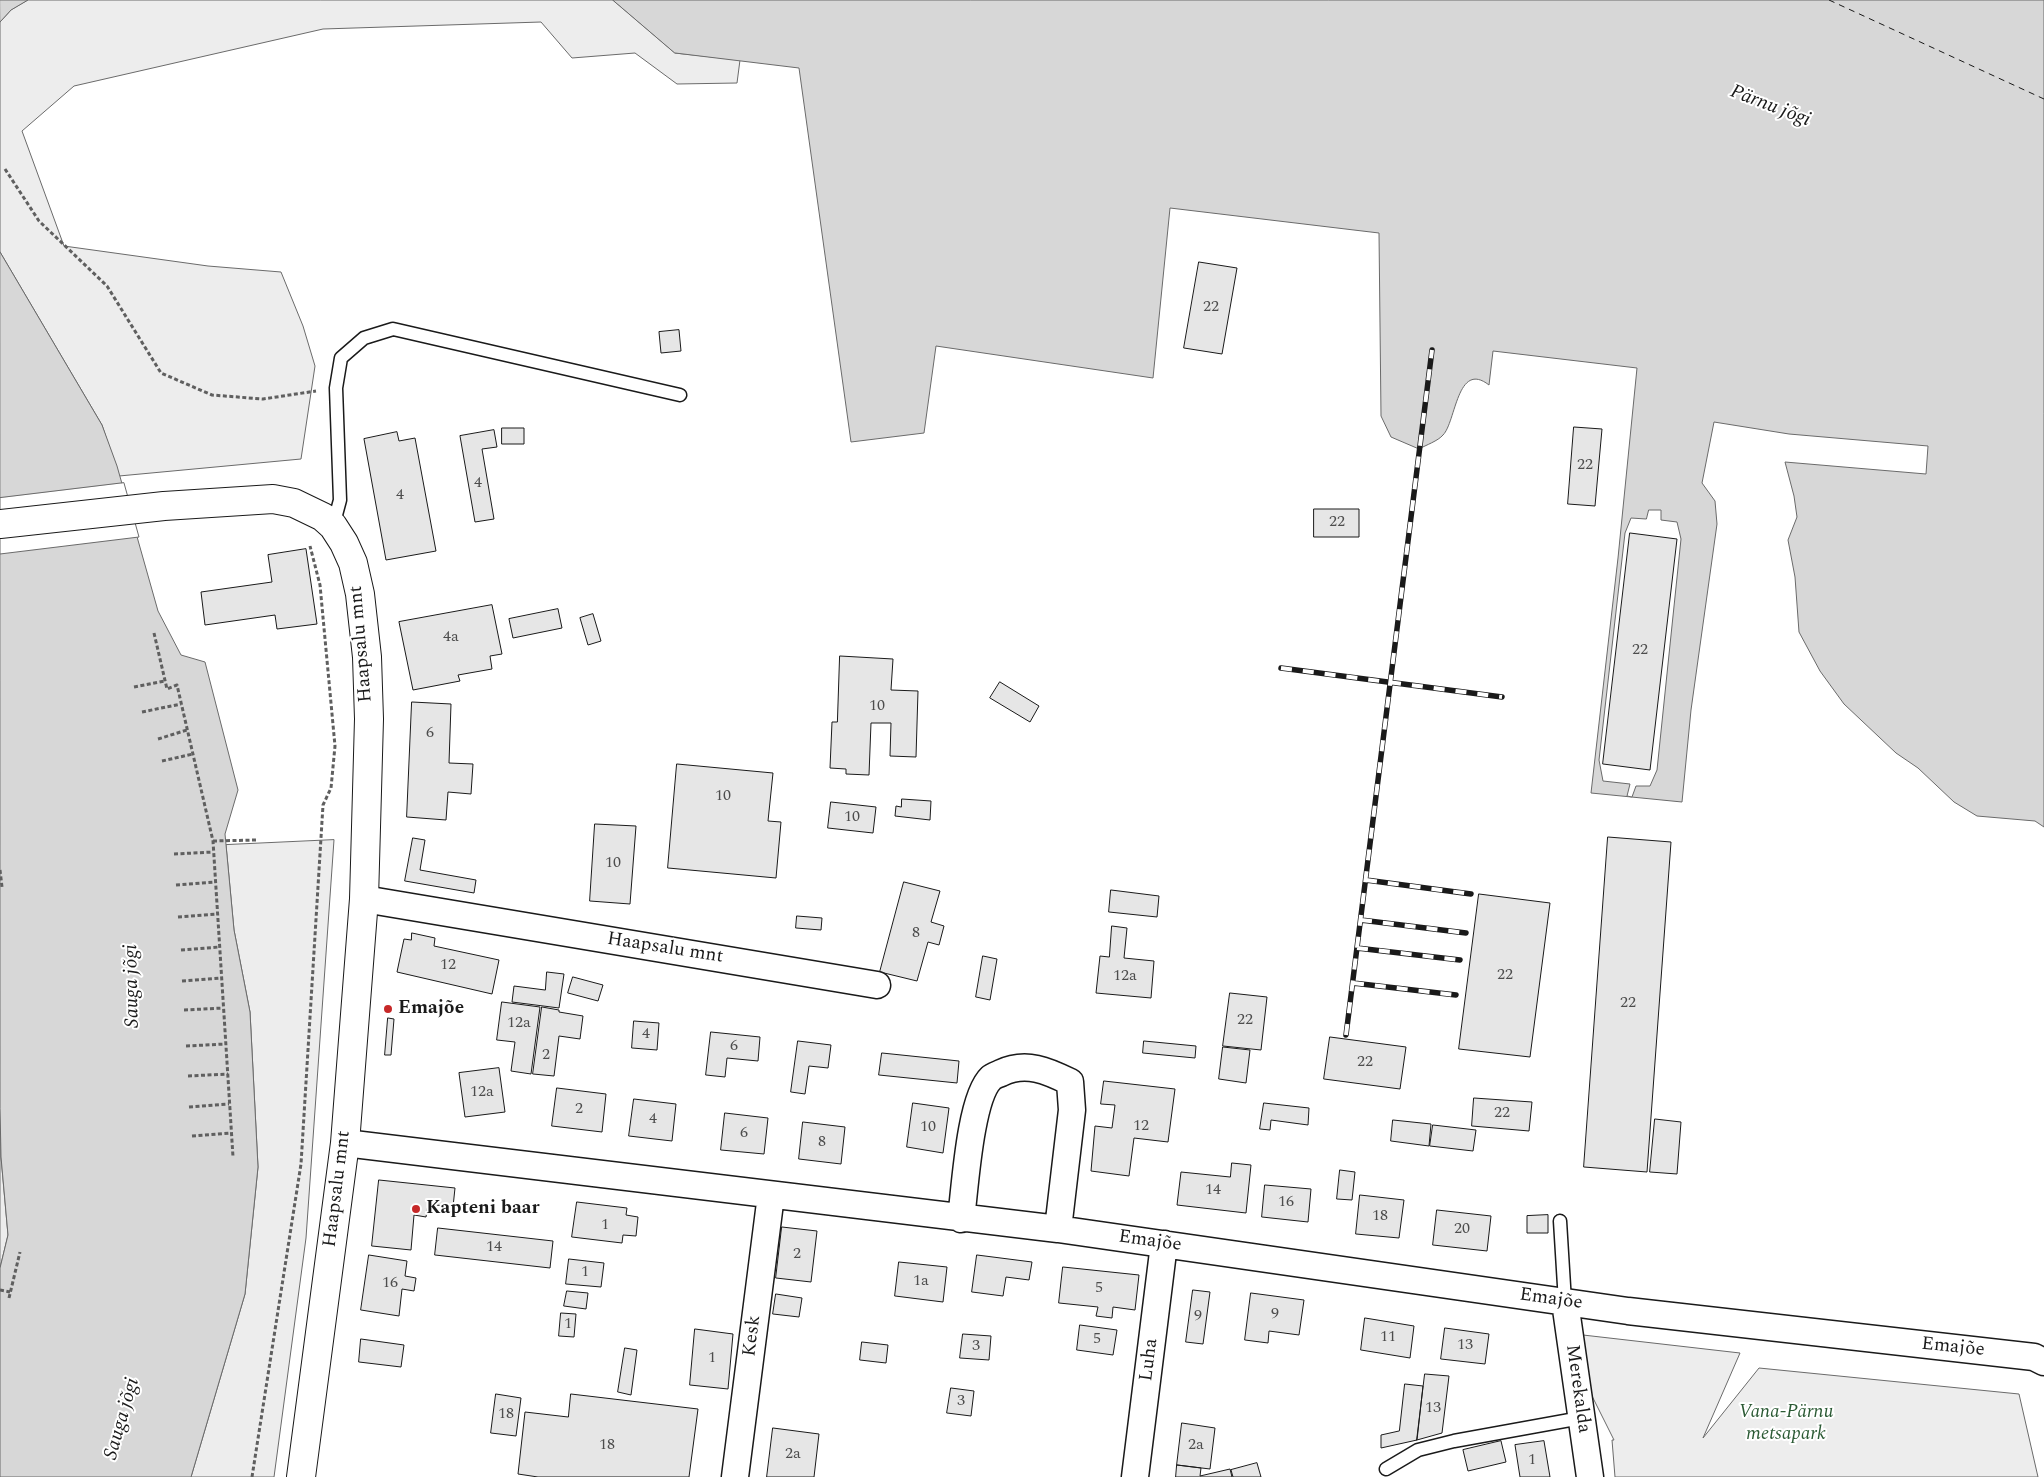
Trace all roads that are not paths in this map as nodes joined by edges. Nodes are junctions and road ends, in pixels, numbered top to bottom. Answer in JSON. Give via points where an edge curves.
{"nodes":[{"id":1,"x":680,"y":395,"type":"dead end"},
{"id":2,"x":0,"y":524,"type":"edge"},
{"id":3,"x":333,"y":526,"type":"junction"},
{"id":4,"x":364,"y":899,"type":"junction"},
{"id":5,"x":877,"y":985,"type":"dead end"},
{"id":6,"x":345,"y":1143,"type":"junction"},
{"id":7,"x":772,"y":1194,"type":"junction"},
{"id":8,"x":961,"y":1219,"type":"junction"},
{"id":9,"x":1560,"y":1221,"type":"dead end"},
{"id":10,"x":1058,"y":1229,"type":"junction"},
{"id":11,"x":1164,"y":1244,"type":"junction"},
{"id":12,"x":1565,"y":1302,"type":"junction"},
{"id":13,"x":2044,"y":1362,"type":"edge"},
{"id":14,"x":1581,"y":1418,"type":"junction"},
{"id":15,"x":1386,"y":1469,"type":"dead end"},
{"id":16,"x":301,"y":1477,"type":"edge"},
{"id":17,"x":735,"y":1477,"type":"edge"},
{"id":18,"x":1135,"y":1477,"type":"edge"},
{"id":19,"x":1590,"y":1477,"type":"edge"}],
"edges":[{"from":1,"to":3,"type":"lane","via":[[394,329],[364,338],[341,358],[336,388],[340,500]]},
{"from":2,"to":3,"type":"main road","name":"Haapsalu mnt","via":[[164,506],[273,499],[294,502],[324,517]]},
{"from":3,"to":4,"type":"main road","name":"Haapsalu mnt","via":[[353,563],[367,657],[369,719]]},
{"from":4,"to":5,"type":"street","name":"Haapsalu mnt"},
{"from":4,"to":6,"type":"main road","name":"Haapsalu mnt"},
{"from":6,"to":7,"type":"street","name":"Emajõe"},
{"from":6,"to":16,"type":"main road","name":"Haapsalu mnt"},
{"from":7,"to":8,"type":"street","name":"Emajõe"},
{"from":7,"to":17,"type":"street","name":"Kesk"},
{"from":8,"to":10,"type":"street","name":"Emajõe"},
{"from":8,"to":10,"type":"street","via":[[976,1108],[991,1078],[1008,1070],[1027,1067],[1044,1069],[1070,1082],[1072,1110]]},
{"from":9,"to":12,"type":"lane"},
{"from":10,"to":11,"type":"street","name":"Emajõe"},
{"from":11,"to":12,"type":"street","name":"Emajõe"},
{"from":11,"to":18,"type":"street","name":"Luha"},
{"from":12,"to":13,"type":"street","name":"Emajõe","via":[[2034,1357]]},
{"from":12,"to":14,"type":"street","name":"Merekalda"},
{"from":14,"to":15,"type":"lane","via":[[1418,1450]]},
{"from":14,"to":19,"type":"street","name":"Merekalda"}]}
